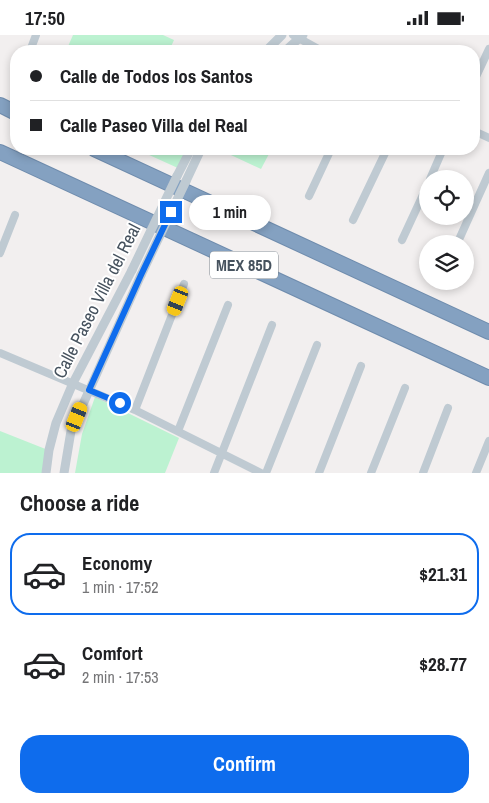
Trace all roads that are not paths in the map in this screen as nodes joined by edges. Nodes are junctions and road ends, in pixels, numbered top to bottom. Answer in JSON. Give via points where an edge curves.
{"nodes":[{"id":1,"x":282,"y":35,"type":"edge"},
{"id":2,"x":298,"y":36,"type":"edge"},
{"id":3,"x":272,"y":45,"type":"edge"},
{"id":4,"x":312,"y":45,"type":"edge"},
{"id":5,"x":489,"y":49,"type":"edge"},
{"id":6,"x":480,"y":68,"type":"edge"},
{"id":7,"x":0,"y":152,"type":"edge"},
{"id":8,"x":107,"y":155,"type":"edge"},
{"id":9,"x":188,"y":155,"type":"edge"},
{"id":10,"x":198,"y":155,"type":"edge"},
{"id":11,"x":328,"y":155,"type":"edge"},
{"id":12,"x":384,"y":155,"type":"edge"},
{"id":13,"x":441,"y":155,"type":"edge"},
{"id":14,"x":434,"y":170,"type":"edge"},
{"id":15,"x":489,"y":173,"type":"edge"},
{"id":16,"x":309,"y":196,"type":"dead end"},
{"id":17,"x":419,"y":203,"type":"edge"},
{"id":18,"x":15,"y":215,"type":"dead end"},
{"id":19,"x":353,"y":220,"type":"dead end"},
{"id":20,"x":461,"y":235,"type":"edge"},
{"id":21,"x":402,"y":240,"type":"dead end"},
{"id":22,"x":0,"y":253,"type":"edge"},
{"id":23,"x":184,"y":285,"type":"dead end"},
{"id":24,"x":228,"y":305,"type":"dead end"},
{"id":25,"x":272,"y":325,"type":"dead end"},
{"id":26,"x":489,"y":332,"type":"edge"},
{"id":27,"x":317,"y":345,"type":"dead end"},
{"id":28,"x":0,"y":353,"type":"edge"},
{"id":29,"x":361,"y":366,"type":"dead end"},
{"id":30,"x":489,"y":378,"type":"edge"},
{"id":31,"x":73,"y":383,"type":"junction"},
{"id":32,"x":405,"y":388,"type":"dead end"},
{"id":33,"x":89,"y":390,"type":"junction"},
{"id":34,"x":448,"y":408,"type":"dead end"},
{"id":35,"x":135,"y":410,"type":"junction"},
{"id":36,"x":178,"y":431,"type":"junction"},
{"id":37,"x":489,"y":441,"type":"edge"},
{"id":38,"x":222,"y":453,"type":"junction"},
{"id":39,"x":46,"y":473,"type":"edge"},
{"id":40,"x":64,"y":473,"type":"edge"},
{"id":41,"x":214,"y":473,"type":"edge"},
{"id":42,"x":261,"y":473,"type":"edge"},
{"id":43,"x":266,"y":473,"type":"edge"},
{"id":44,"x":319,"y":473,"type":"edge"},
{"id":45,"x":371,"y":473,"type":"edge"},
{"id":46,"x":423,"y":473,"type":"edge"},
{"id":47,"x":476,"y":473,"type":"edge"}],
"edges":[{"from":1,"to":3,"type":"street"},
{"from":2,"to":4,"type":"street"},
{"from":5,"to":6,"type":"street"},
{"from":7,"to":30,"type":"highway","number":"MEX 85D"},
{"from":8,"to":26,"type":"highway","number":"MEX 85D"},
{"from":9,"to":31,"type":"street","name":"Calle Paseo Villa del Real","bridge":true},
{"from":10,"to":33,"type":"street","name":"Calle Paseo Villa del Real","bridge":true},
{"from":11,"to":16,"type":"street"},
{"from":12,"to":19,"type":"street"},
{"from":13,"to":14,"type":"street"},
{"from":15,"to":20,"type":"street"},
{"from":17,"to":21,"type":"street"},
{"from":18,"to":22,"type":"street"},
{"from":23,"to":35,"type":"street"},
{"from":24,"to":36,"type":"street"},
{"from":25,"to":38,"type":"street"},
{"from":27,"to":43,"type":"street"},
{"from":28,"to":31,"type":"street"},
{"from":29,"to":44,"type":"street"},
{"from":31,"to":33,"type":"street"},
{"from":31,"to":39,"type":"street","name":"Calle Paseo Villa del Real","via":[[56,423]]},
{"from":32,"to":45,"type":"street"},
{"from":33,"to":35,"type":"street"},
{"from":33,"to":40,"type":"street","name":"Calle Paseo Villa del Real","via":[[71,431]]},
{"from":34,"to":46,"type":"street"},
{"from":35,"to":36,"type":"street"},
{"from":36,"to":38,"type":"street"},
{"from":37,"to":47,"type":"street"},
{"from":38,"to":41,"type":"street"},
{"from":38,"to":42,"type":"street"}]}
